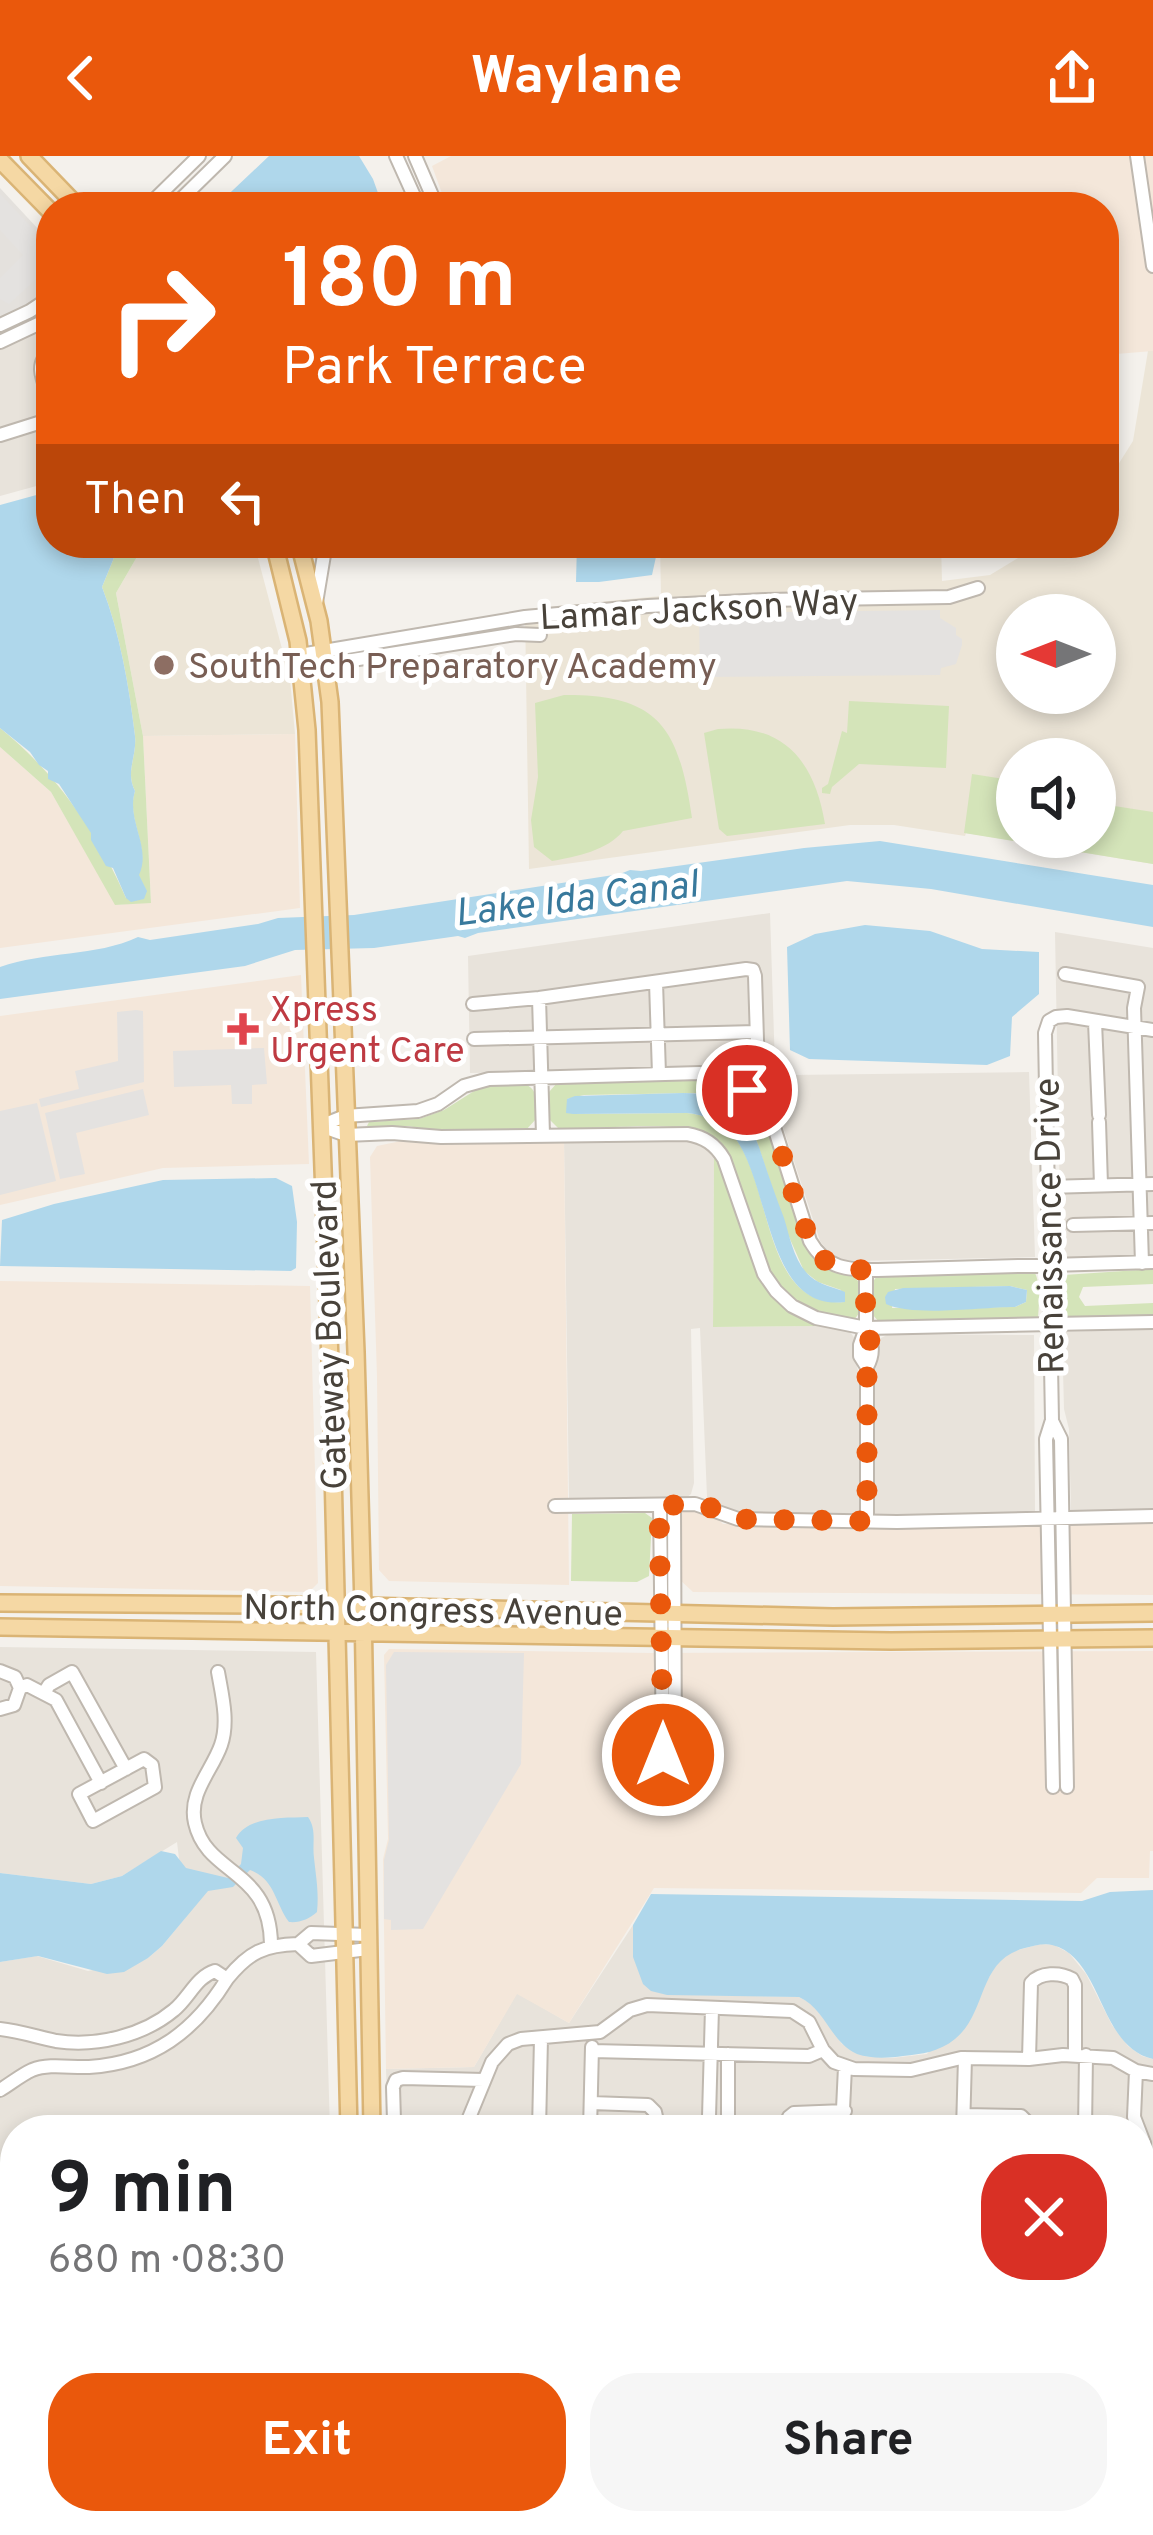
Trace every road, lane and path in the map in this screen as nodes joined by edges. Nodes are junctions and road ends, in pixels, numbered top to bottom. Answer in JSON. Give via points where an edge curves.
{"nodes":[{"id":1,"x":29,"y":156,"type":"edge"},
{"id":2,"x":200,"y":156,"type":"edge"},
{"id":3,"x":225,"y":156,"type":"edge"},
{"id":4,"x":396,"y":156,"type":"edge"},
{"id":5,"x":415,"y":156,"type":"edge"},
{"id":6,"x":1137,"y":156,"type":"edge"},
{"id":7,"x":0,"y":160,"type":"edge"},
{"id":8,"x":64,"y":192,"type":"edge"},
{"id":9,"x":163,"y":192,"type":"edge"},
{"id":10,"x":188,"y":192,"type":"edge"},
{"id":11,"x":412,"y":192,"type":"edge"},
{"id":12,"x":431,"y":192,"type":"edge"},
{"id":13,"x":36,"y":197,"type":"edge"},
{"id":14,"x":1148,"y":199,"type":"edge"},
{"id":15,"x":1153,"y":266,"type":"edge"},
{"id":16,"x":36,"y":307,"type":"edge"},
{"id":17,"x":0,"y":325,"type":"edge"},
{"id":18,"x":36,"y":325,"type":"edge"},
{"id":19,"x":0,"y":342,"type":"edge"},
{"id":20,"x":36,"y":424,"type":"edge"},
{"id":21,"x":0,"y":435,"type":"edge"},
{"id":22,"x":278,"y":558,"type":"edge"},
{"id":23,"x":303,"y":558,"type":"edge"},
{"id":24,"x":323,"y":558,"type":"edge"},
{"id":25,"x":978,"y":588,"type":"dead end"},
{"id":26,"x":315,"y":604,"type":"junction"},
{"id":27,"x":445,"y":631,"type":"junction"},
{"id":28,"x":540,"y":635,"type":"dead end"},
{"id":29,"x":448,"y":647,"type":"junction"},
{"id":30,"x":324,"y":658,"type":"junction"},
{"id":31,"x":301,"y":661,"type":"junction"},
{"id":32,"x":1065,"y":974,"type":"dead end"},
{"id":33,"x":656,"y":982,"type":"junction"},
{"id":34,"x":1145,"y":988,"type":"edge"},
{"id":35,"x":538,"y":998,"type":"junction"},
{"id":36,"x":473,"y":1004,"type":"dead end"},
{"id":37,"x":1095,"y":1022,"type":"junction"},
{"id":38,"x":1135,"y":1028,"type":"junction"},
{"id":39,"x":1153,"y":1030,"type":"edge"},
{"id":40,"x":757,"y":1032,"type":"junction"},
{"id":41,"x":657,"y":1034,"type":"junction"},
{"id":42,"x":540,"y":1037,"type":"junction"},
{"id":43,"x":474,"y":1039,"type":"dead end"},
{"id":44,"x":658,"y":1074,"type":"junction"},
{"id":45,"x":542,"y":1077,"type":"junction"},
{"id":46,"x":747,"y":1090,"type":"junction"},
{"id":47,"x":345,"y":1116,"type":"junction"},
{"id":48,"x":320,"y":1126,"type":"junction"},
{"id":49,"x":346,"y":1135,"type":"junction"},
{"id":50,"x":543,"y":1135,"type":"junction"},
{"id":51,"x":1146,"y":1184,"type":"edge"},
{"id":52,"x":1101,"y":1185,"type":"junction"},
{"id":53,"x":1048,"y":1187,"type":"junction"},
{"id":54,"x":1147,"y":1223,"type":"edge"},
{"id":55,"x":1073,"y":1225,"type":"dead end"},
{"id":56,"x":1148,"y":1263,"type":"edge"},
{"id":57,"x":1050,"y":1265,"type":"junction"},
{"id":58,"x":866,"y":1270,"type":"junction"},
{"id":59,"x":1153,"y":1322,"type":"edge"},
{"id":60,"x":1050,"y":1325,"type":"junction"},
{"id":61,"x":866,"y":1328,"type":"junction"},
{"id":62,"x":329,"y":1332,"type":"junction"},
{"id":63,"x":356,"y":1366,"type":"junction"},
{"id":64,"x":667,"y":1504,"type":"junction"},
{"id":65,"x":555,"y":1506,"type":"dead end"},
{"id":66,"x":1153,"y":1516,"type":"edge"},
{"id":67,"x":1055,"y":1519,"type":"junction"},
{"id":68,"x":867,"y":1521,"type":"junction"},
{"id":69,"x":0,"y":1603,"type":"edge"},
{"id":70,"x":336,"y":1606,"type":"junction"},
{"id":71,"x":363,"y":1606,"type":"junction"},
{"id":72,"x":1057,"y":1613,"type":"junction"},
{"id":73,"x":1153,"y":1613,"type":"edge"},
{"id":74,"x":666,"y":1614,"type":"junction"},
{"id":75,"x":0,"y":1627,"type":"edge"},
{"id":76,"x":336,"y":1633,"type":"junction"},
{"id":77,"x":364,"y":1633,"type":"junction"},
{"id":78,"x":668,"y":1638,"type":"junction"},
{"id":79,"x":1153,"y":1639,"type":"edge"},
{"id":80,"x":1058,"y":1640,"type":"junction"},
{"id":81,"x":5,"y":1672,"type":"edge"},
{"id":82,"x":218,"y":1672,"type":"dead end"},
{"id":83,"x":20,"y":1688,"type":"junction"},
{"id":84,"x":46,"y":1689,"type":"junction"},
{"id":85,"x":0,"y":1709,"type":"edge"},
{"id":86,"x":669,"y":1758,"type":"dead end"},
{"id":87,"x":126,"y":1768,"type":"junction"},
{"id":88,"x":100,"y":1783,"type":"junction"},
{"id":89,"x":1060,"y":1787,"type":"dead end"},
{"id":90,"x":343,"y":1933,"type":"junction"},
{"id":91,"x":368,"y":1942,"type":"junction"},
{"id":92,"x":271,"y":1944,"type":"junction"},
{"id":93,"x":298,"y":1944,"type":"junction"},
{"id":94,"x":344,"y":1954,"type":"junction"},
{"id":95,"x":227,"y":1979,"type":"junction"},
{"id":96,"x":712,"y":2008,"type":"junction"},
{"id":97,"x":0,"y":2029,"type":"edge"},
{"id":98,"x":591,"y":2034,"type":"junction"},
{"id":99,"x":541,"y":2038,"type":"junction"},
{"id":100,"x":824,"y":2050,"type":"junction"},
{"id":101,"x":592,"y":2051,"type":"junction"},
{"id":102,"x":711,"y":2054,"type":"junction"},
{"id":103,"x":728,"y":2054,"type":"junction"},
{"id":104,"x":1080,"y":2055,"type":"junction"},
{"id":105,"x":965,"y":2058,"type":"junction"},
{"id":106,"x":1029,"y":2059,"type":"junction"},
{"id":107,"x":845,"y":2067,"type":"junction"},
{"id":108,"x":1136,"y":2071,"type":"junction"},
{"id":109,"x":1153,"y":2074,"type":"edge"},
{"id":110,"x":484,"y":2080,"type":"junction"},
{"id":111,"x":0,"y":2090,"type":"edge"},
{"id":112,"x":591,"y":2103,"type":"junction"},
{"id":113,"x":349,"y":2115,"type":"edge"},
{"id":114,"x":372,"y":2115,"type":"edge"},
{"id":115,"x":394,"y":2115,"type":"edge"},
{"id":116,"x":470,"y":2115,"type":"edge"},
{"id":117,"x":539,"y":2115,"type":"edge"},
{"id":118,"x":591,"y":2115,"type":"edge"},
{"id":119,"x":656,"y":2115,"type":"edge"},
{"id":120,"x":710,"y":2115,"type":"edge"},
{"id":121,"x":728,"y":2115,"type":"edge"},
{"id":122,"x":843,"y":2115,"type":"edge"},
{"id":123,"x":963,"y":2115,"type":"edge"},
{"id":124,"x":1084,"y":2115,"type":"edge"},
{"id":125,"x":1134,"y":2115,"type":"edge"}],
"edges":[{"from":1,"to":8,"type":"main road"},
{"from":2,"to":9,"type":"street"},
{"from":3,"to":10,"type":"street"},
{"from":4,"to":11,"type":"street"},
{"from":5,"to":12,"type":"street"},
{"from":6,"to":14,"type":"street"},
{"from":7,"to":13,"type":"main road"},
{"from":14,"to":15,"type":"street"},
{"from":16,"to":17,"type":"street"},
{"from":18,"to":19,"type":"street"},
{"from":20,"to":21,"type":"street"},
{"from":22,"to":31,"type":"main road","name":"Gateway Boulevard"},
{"from":23,"to":26,"type":"main road","name":"Gateway Boulevard"},
{"from":24,"to":26,"type":"street"},
{"from":25,"to":27,"type":"street","name":"Lamar Jackson Way","via":[[955,596],[681,603]]},
{"from":26,"to":30,"type":"main road","name":"Gateway Boulevard"},
{"from":27,"to":29,"type":"street"},
{"from":27,"to":30,"type":"street","name":"Lamar Jackson Way"},
{"from":28,"to":29,"type":"street","name":"Lamar Jackson Way"},
{"from":29,"to":30,"type":"street","name":"Lamar Jackson Way"},
{"from":30,"to":31,"type":"street","name":"Lamar Jackson Way"},
{"from":30,"to":47,"type":"main road","name":"Gateway Boulevard"},
{"from":31,"to":48,"type":"main road","name":"Gateway Boulevard"},
{"from":32,"to":34,"type":"street"},
{"from":33,"to":35,"type":"street"},
{"from":33,"to":40,"type":"street","via":[[753,970]]},
{"from":33,"to":41,"type":"street"},
{"from":34,"to":38,"type":"street"},
{"from":35,"to":36,"type":"street"},
{"from":35,"to":42,"type":"street"},
{"from":37,"to":38,"type":"street"},
{"from":37,"to":52,"type":"street"},
{"from":37,"to":53,"type":"street","name":"Renaissance Drive","via":[[1048,1022]]},
{"from":38,"to":39,"type":"street"},
{"from":38,"to":51,"type":"street"},
{"from":40,"to":41,"type":"street"},
{"from":40,"to":46,"type":"street","via":[[758,1071]]},
{"from":41,"to":42,"type":"street"},
{"from":41,"to":44,"type":"street"},
{"from":42,"to":43,"type":"street"},
{"from":42,"to":45,"type":"street"},
{"from":44,"to":45,"type":"street"},
{"from":44,"to":46,"type":"street","via":[[700,1073]]},
{"from":45,"to":47,"type":"street","via":[[475,1082],[418,1111]]},
{"from":45,"to":50,"type":"street"},
{"from":46,"to":58,"type":"street","via":[[774,1126],[814,1249],[832,1265]]},
{"from":47,"to":48,"type":"street"},
{"from":47,"to":49,"type":"main road","name":"Gateway Boulevard"},
{"from":48,"to":49,"type":"street"},
{"from":48,"to":62,"type":"main road","name":"Gateway Boulevard"},
{"from":49,"to":50,"type":"street"},
{"from":49,"to":63,"type":"main road","name":"Gateway Boulevard"},
{"from":50,"to":61,"type":"street","via":[[687,1134],[708,1141],[724,1160],[776,1291],[816,1318]]},
{"from":51,"to":52,"type":"street"},
{"from":51,"to":54,"type":"street"},
{"from":52,"to":53,"type":"street"},
{"from":53,"to":57,"type":"street","name":"Renaissance Drive"},
{"from":54,"to":55,"type":"street"},
{"from":54,"to":56,"type":"street"},
{"from":56,"to":57,"type":"street"},
{"from":57,"to":58,"type":"street"},
{"from":57,"to":60,"type":"street","name":"Renaissance Drive"},
{"from":58,"to":61,"type":"street"},
{"from":59,"to":60,"type":"street"},
{"from":60,"to":61,"type":"street"},
{"from":60,"to":67,"type":"street","name":"Renaissance Drive","via":[[1052,1420],[1061,1439]]},
{"from":61,"to":68,"type":"street","via":[[860,1356],[867,1367]]},
{"from":62,"to":63,"type":"main road"},
{"from":62,"to":70,"type":"main road","name":"Gateway Boulevard"},
{"from":63,"to":71,"type":"main road","name":"Gateway Boulevard"},
{"from":64,"to":65,"type":"street"},
{"from":64,"to":68,"type":"street","via":[[704,1505],[738,1519]]},
{"from":64,"to":74,"type":"street"},
{"from":66,"to":67,"type":"street"},
{"from":67,"to":68,"type":"street"},
{"from":67,"to":72,"type":"street","name":"Renaissance Drive"},
{"from":69,"to":70,"type":"main road","name":"North Congress Avenue"},
{"from":70,"to":71,"type":"main road","name":"North Congress Avenue"},
{"from":70,"to":76,"type":"main road","name":"Gateway Boulevard"},
{"from":71,"to":74,"type":"main road","name":"North Congress Avenue"},
{"from":71,"to":77,"type":"main road","name":"Gateway Boulevard"},
{"from":72,"to":73,"type":"main road","name":"North Congress Avenue"},
{"from":72,"to":74,"type":"main road","name":"North Congress Avenue"},
{"from":72,"to":80,"type":"street","name":"Renaissance Drive"},
{"from":74,"to":78,"type":"street"},
{"from":75,"to":76,"type":"main road","name":"North Congress Avenue"},
{"from":76,"to":77,"type":"main road","name":"North Congress Avenue"},
{"from":76,"to":90,"type":"main road","name":"Gateway Boulevard"},
{"from":77,"to":78,"type":"main road","name":"North Congress Avenue"},
{"from":77,"to":91,"type":"main road","name":"Gateway Boulevard"},
{"from":78,"to":80,"type":"main road","name":"North Congress Avenue"},
{"from":78,"to":86,"type":"street"},
{"from":79,"to":80,"type":"main road","name":"North Congress Avenue"},
{"from":80,"to":89,"type":"street","name":"Renaissance Drive"},
{"from":81,"to":83,"type":"street"},
{"from":81,"to":84,"type":"street"},
{"from":82,"to":92,"type":"street","via":[[224,1734],[194,1814],[201,1838],[262,1902]]},
{"from":83,"to":84,"type":"street"},
{"from":83,"to":85,"type":"street","via":[[14,1705]]},
{"from":84,"to":87,"type":"street","via":[[72,1672]]},
{"from":84,"to":88,"type":"street"},
{"from":87,"to":88,"type":"street"},
{"from":87,"to":88,"type":"street","via":[[144,1759],[155,1787],[93,1821],[79,1794]]},
{"from":90,"to":91,"type":"street"},
{"from":90,"to":93,"type":"street","via":[[311,1933]]},
{"from":90,"to":94,"type":"main road","name":"Gateway Boulevard"},
{"from":91,"to":94,"type":"street"},
{"from":91,"to":114,"type":"main road","name":"Gateway Boulevard"},
{"from":92,"to":93,"type":"street"},
{"from":92,"to":95,"type":"street"},
{"from":93,"to":94,"type":"street","via":[[311,1956]]},
{"from":94,"to":113,"type":"main road","name":"Gateway Boulevard"},
{"from":95,"to":97,"type":"street","via":[[205,1974],[178,2008],[104,2040]]},
{"from":95,"to":111,"type":"street","via":[[182,2036],[104,2065],[34,2069]]},
{"from":96,"to":98,"type":"street","via":[[641,2006]]},
{"from":96,"to":100,"type":"street","via":[[792,2011]]},
{"from":96,"to":102,"type":"street"},
{"from":98,"to":99,"type":"street"},
{"from":98,"to":101,"type":"street"},
{"from":99,"to":110,"type":"street","via":[[508,2044]]},
{"from":99,"to":117,"type":"street"},
{"from":100,"to":103,"type":"street"},
{"from":100,"to":107,"type":"street"},
{"from":101,"to":102,"type":"street"},
{"from":101,"to":112,"type":"street"},
{"from":102,"to":103,"type":"street"},
{"from":102,"to":120,"type":"street"},
{"from":103,"to":121,"type":"street"},
{"from":104,"to":106,"type":"street"},
{"from":104,"to":106,"type":"street","via":[[1075,1985],[1044,1975],[1030,1983]]},
{"from":104,"to":108,"type":"street","via":[[1113,2058]]},
{"from":104,"to":124,"type":"street"},
{"from":105,"to":106,"type":"street"},
{"from":105,"to":107,"type":"street","via":[[911,2069]]},
{"from":105,"to":123,"type":"street"},
{"from":107,"to":122,"type":"street"},
{"from":108,"to":109,"type":"street"},
{"from":108,"to":125,"type":"street"},
{"from":110,"to":115,"type":"street","via":[[396,2080]]},
{"from":110,"to":116,"type":"street"},
{"from":112,"to":118,"type":"street"},
{"from":112,"to":119,"type":"street","via":[[648,2104]]}]}
